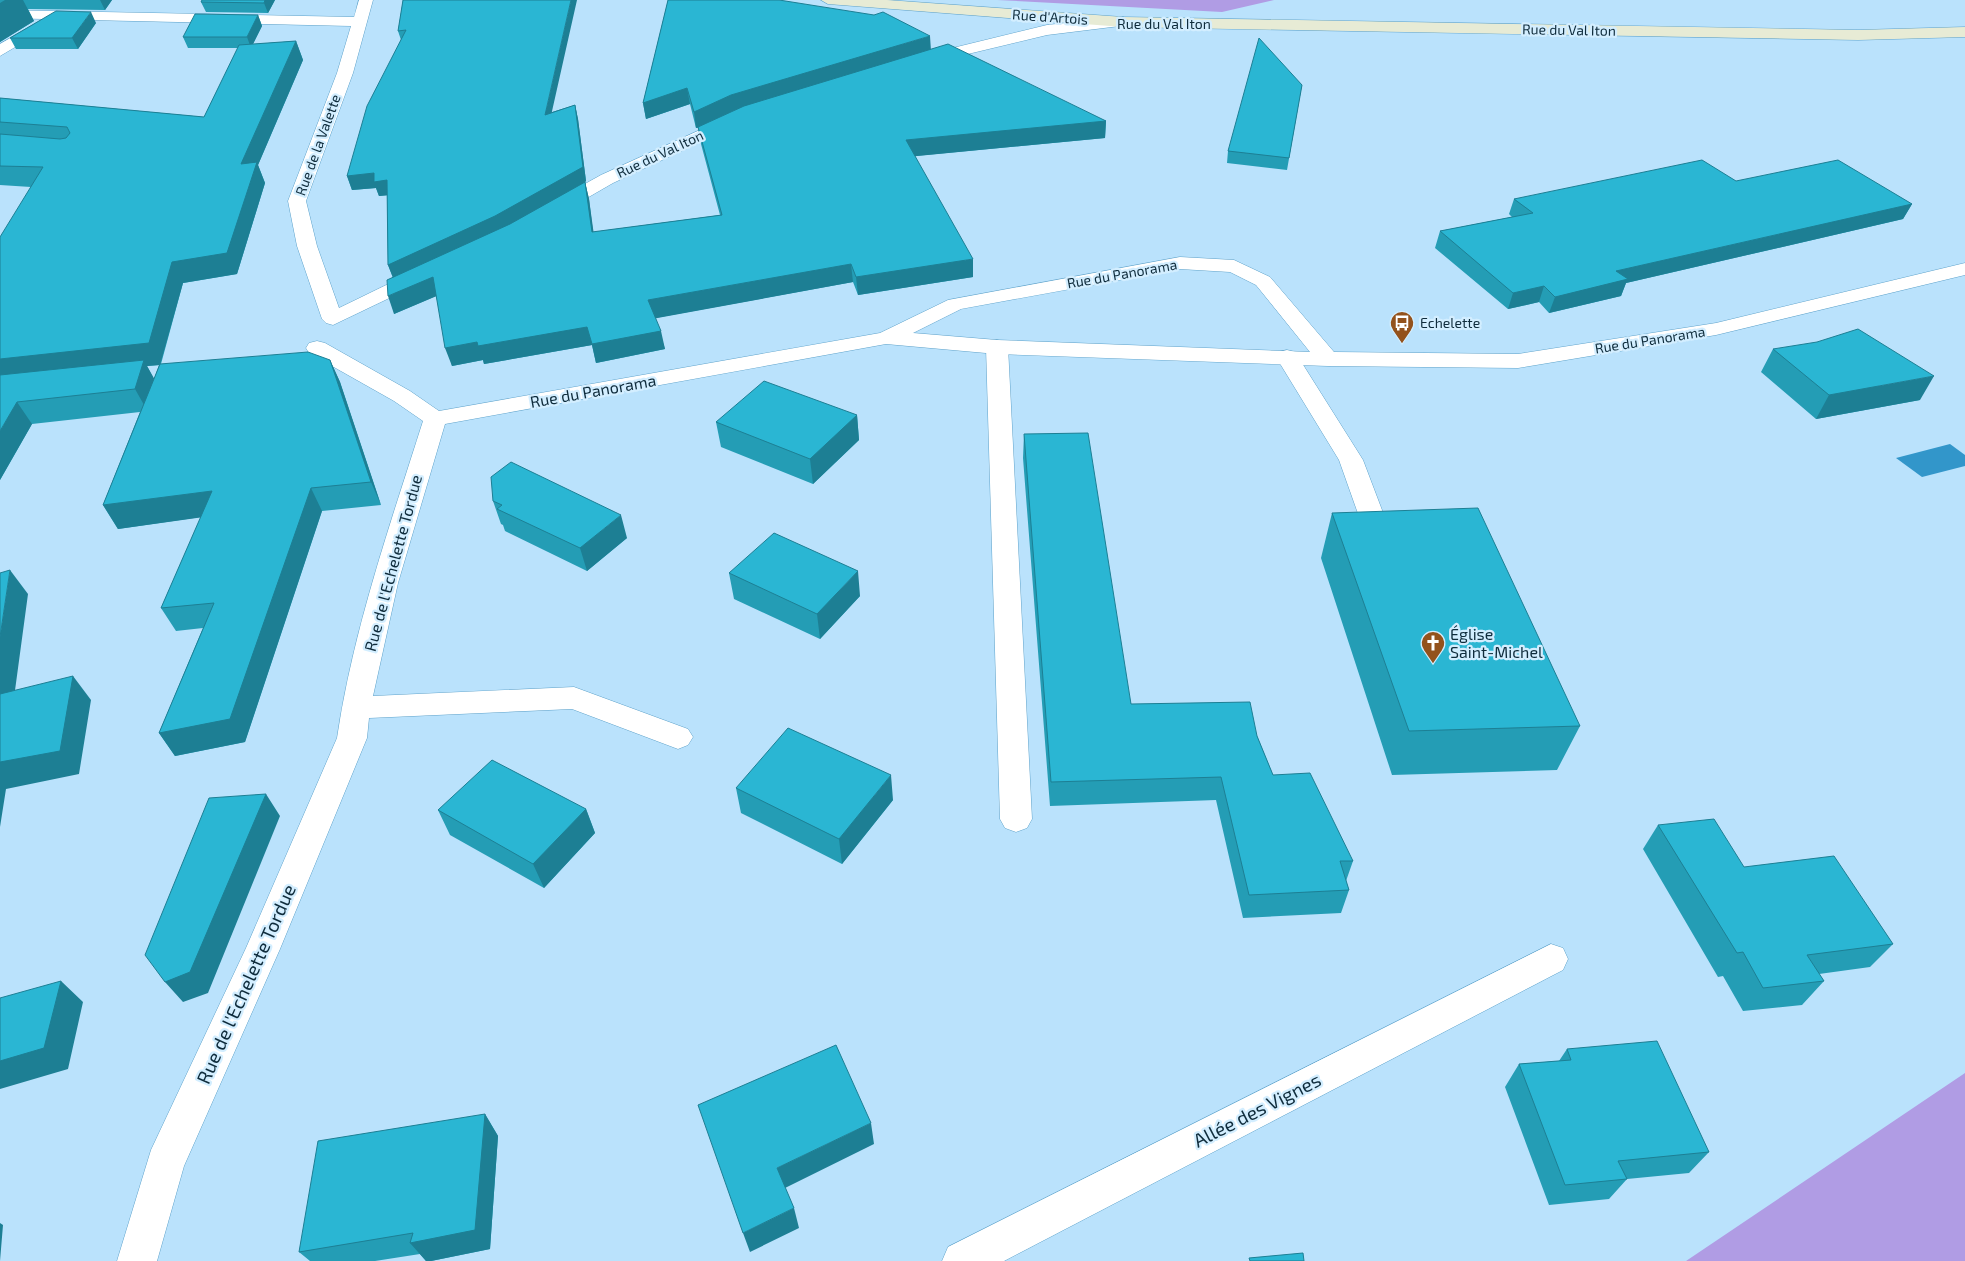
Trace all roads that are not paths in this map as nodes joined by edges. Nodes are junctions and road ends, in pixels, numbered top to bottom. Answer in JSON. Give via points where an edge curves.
{"nodes":[{"id":1,"x":366,"y":0,"type":"edge"},
{"id":2,"x":828,"y":0,"type":"edge"},
{"id":3,"x":1004,"y":13,"type":"junction"},
{"id":4,"x":0,"y":14,"type":"edge"},
{"id":5,"x":58,"y":16,"type":"junction"},
{"id":6,"x":359,"y":22,"type":"junction"},
{"id":7,"x":1123,"y":22,"type":"junction"},
{"id":8,"x":1965,"y":32,"type":"edge"},
{"id":9,"x":1014,"y":38,"type":"junction"},
{"id":10,"x":0,"y":51,"type":"edge"},
{"id":11,"x":914,"y":63,"type":"edge"},
{"id":12,"x":749,"y":114,"type":"edge"},
{"id":13,"x":541,"y":217,"type":"edge"},
{"id":14,"x":441,"y":266,"type":"edge"},
{"id":15,"x":1965,"y":269,"type":"edge"},
{"id":16,"x":332,"y":319,"type":"junction"},
{"id":17,"x":886,"y":338,"type":"junction"},
{"id":18,"x":997,"y":347,"type":"junction"},
{"id":19,"x":1287,"y":358,"type":"junction"},
{"id":20,"x":1328,"y":359,"type":"junction"},
{"id":21,"x":435,"y":419,"type":"junction"},
{"id":22,"x":1380,"y":539,"type":"edge"},
{"id":23,"x":356,"y":708,"type":"junction"},
{"id":24,"x":678,"y":737,"type":"dead end"},
{"id":25,"x":1016,"y":819,"type":"dead end"},
{"id":26,"x":1551,"y":959,"type":"dead end"},
{"id":27,"x":137,"y":1261,"type":"edge"},
{"id":28,"x":962,"y":1261,"type":"edge"}],
"edges":[{"from":1,"to":6,"type":"street","name":"Rue de la Valette"},
{"from":2,"to":3,"type":"street","name":"Rue d'Artois"},
{"from":3,"to":7,"type":"street","name":"Rue d'Artois"},
{"from":3,"to":9,"type":"street","via":[[1015,18],[1021,26]]},
{"from":4,"to":5,"type":"street"},
{"from":5,"to":6,"type":"street"},
{"from":5,"to":10,"type":"street"},
{"from":6,"to":16,"type":"street","name":"Rue de la Valette","via":[[345,73],[297,201],[307,246]]},
{"from":7,"to":8,"type":"street","name":"Rue du Val Iton","via":[[1858,35]]},
{"from":7,"to":9,"type":"street","name":"Rue du Val Iton","via":[[1047,30]]},
{"from":9,"to":11,"type":"street","name":"Rue du Val Iton"},
{"from":12,"to":13,"type":"street","name":"Rue du Val Iton","via":[[607,179]]},
{"from":14,"to":16,"type":"street"},
{"from":15,"to":20,"type":"street","name":"Rue du Panorama","via":[[1716,330],[1518,361]]},
{"from":16,"to":21,"type":"street","via":[[308,350],[402,396]]},
{"from":17,"to":18,"type":"street","name":"Rue du Panorama"},
{"from":17,"to":20,"type":"street","name":"Rue du Panorama","via":[[955,304],[1180,263],[1234,266],[1263,281]]},
{"from":17,"to":21,"type":"street","name":"Rue du Panorama"},
{"from":18,"to":19,"type":"street","name":"Rue du Panorama"},
{"from":18,"to":25,"type":"street"},
{"from":19,"to":20,"type":"street","name":"Rue du Panorama"},
{"from":19,"to":22,"type":"street"},
{"from":21,"to":23,"type":"street","name":"Rue de l'Echelette Tordue","via":[[385,583]]},
{"from":23,"to":24,"type":"street","via":[[574,698]]},
{"from":23,"to":27,"type":"street","name":"Rue de l'Echelette Tordue","via":[[352,738],[263,949],[165,1164]]},
{"from":26,"to":28,"type":"street","name":"Allée des Vignes"}]}
